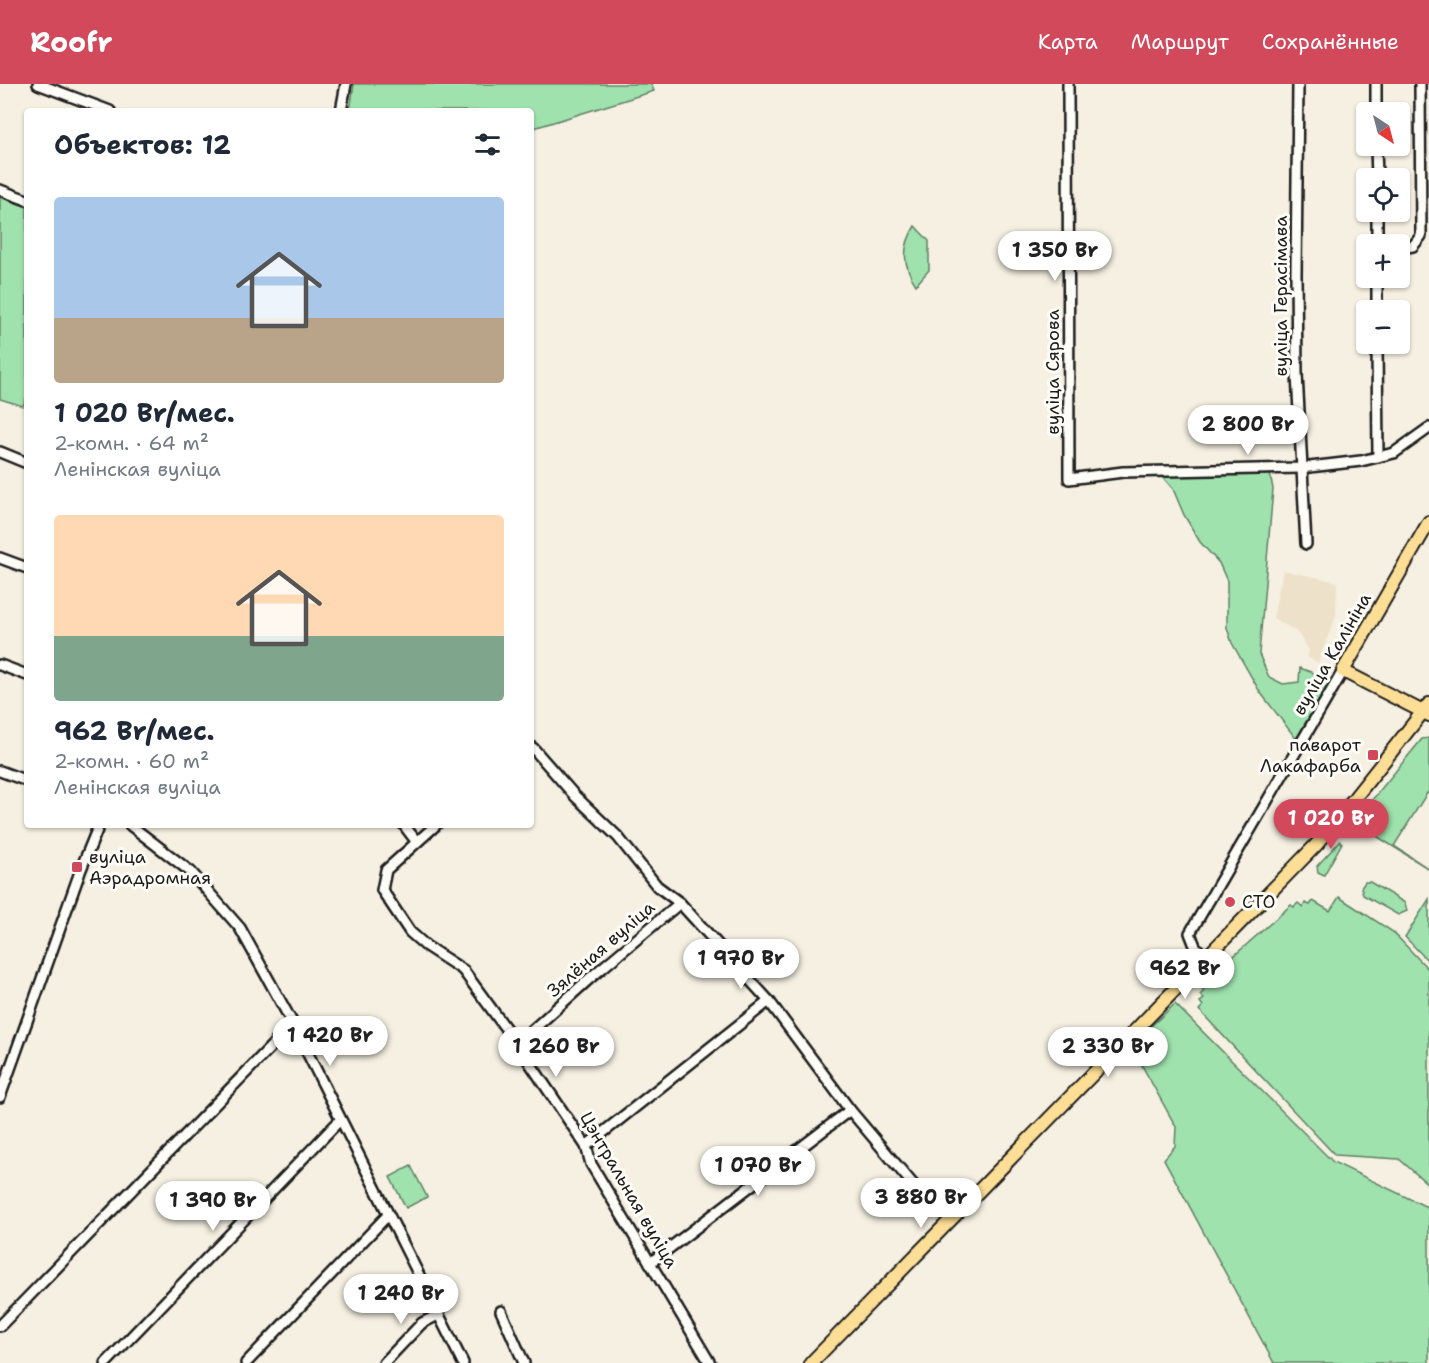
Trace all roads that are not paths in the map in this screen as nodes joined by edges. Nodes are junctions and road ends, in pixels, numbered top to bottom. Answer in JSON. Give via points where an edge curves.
{"nodes":[{"id":1,"x":38,"y":84,"type":"edge"},
{"id":2,"x":346,"y":84,"type":"edge"},
{"id":3,"x":1068,"y":84,"type":"edge"},
{"id":4,"x":1298,"y":84,"type":"edge"},
{"id":5,"x":1376,"y":84,"type":"edge"},
{"id":6,"x":1420,"y":84,"type":"edge"},
{"id":7,"x":1376,"y":102,"type":"edge"},
{"id":8,"x":102,"y":108,"type":"edge"},
{"id":9,"x":342,"y":108,"type":"edge"},
{"id":10,"x":0,"y":190,"type":"edge"},
{"id":11,"x":24,"y":199,"type":"edge"},
{"id":12,"x":1410,"y":246,"type":"edge"},
{"id":13,"x":1377,"y":354,"type":"edge"},
{"id":14,"x":1429,"y":428,"type":"edge"},
{"id":15,"x":0,"y":452,"type":"edge"},
{"id":16,"x":1378,"y":457,"type":"junction"},
{"id":17,"x":24,"y":461,"type":"edge"},
{"id":18,"x":1301,"y":468,"type":"junction"},
{"id":19,"x":1429,"y":522,"type":"edge"},
{"id":20,"x":1306,"y":544,"type":"dead end"},
{"id":21,"x":0,"y":558,"type":"edge"},
{"id":22,"x":24,"y":567,"type":"edge"},
{"id":23,"x":0,"y":665,"type":"edge"},
{"id":24,"x":1343,"y":671,"type":"junction"},
{"id":25,"x":24,"y":674,"type":"edge"},
{"id":26,"x":1427,"y":710,"type":"edge"},
{"id":27,"x":534,"y":749,"type":"edge"},
{"id":28,"x":0,"y":771,"type":"edge"},
{"id":29,"x":24,"y":780,"type":"edge"},
{"id":30,"x":98,"y":828,"type":"edge"},
{"id":31,"x":134,"y":828,"type":"edge"},
{"id":32,"x":406,"y":828,"type":"edge"},
{"id":33,"x":432,"y":828,"type":"edge"},
{"id":34,"x":416,"y":841,"type":"junction"},
{"id":35,"x":680,"y":903,"type":"junction"},
{"id":36,"x":1204,"y":958,"type":"junction"},
{"id":37,"x":769,"y":1001,"type":"junction"},
{"id":38,"x":293,"y":1024,"type":"junction"},
{"id":39,"x":517,"y":1044,"type":"junction"},
{"id":40,"x":0,"y":1097,"type":"edge"},
{"id":41,"x":850,"y":1110,"type":"junction"},
{"id":42,"x":340,"y":1120,"type":"junction"},
{"id":43,"x":586,"y":1146,"type":"junction"},
{"id":44,"x":388,"y":1215,"type":"junction"},
{"id":45,"x":952,"y":1218,"type":"junction"},
{"id":46,"x":650,"y":1263,"type":"junction"},
{"id":47,"x":501,"y":1311,"type":"dead end"},
{"id":48,"x":438,"y":1315,"type":"junction"},
{"id":49,"x":0,"y":1326,"type":"edge"},
{"id":50,"x":106,"y":1363,"type":"edge"},
{"id":51,"x":246,"y":1363,"type":"edge"},
{"id":52,"x":384,"y":1363,"type":"edge"},
{"id":53,"x":463,"y":1363,"type":"edge"},
{"id":54,"x":524,"y":1363,"type":"edge"},
{"id":55,"x":710,"y":1363,"type":"edge"},
{"id":56,"x":811,"y":1363,"type":"edge"}],
"edges":[{"from":1,"to":8,"type":"street"},
{"from":2,"to":9,"type":"street"},
{"from":3,"to":18,"type":"street","name":"вуліца Сярова","via":[[1070,479],[1123,472]]},
{"from":4,"to":18,"type":"street","name":"вуліца Герасімава","via":[[1296,275]]},
{"from":5,"to":7,"type":"street"},
{"from":6,"to":12,"type":"street","via":[[1421,236]]},
{"from":10,"to":11,"type":"street"},
{"from":13,"to":16,"type":"street"},
{"from":14,"to":16,"type":"street","via":[[1394,453]]},
{"from":15,"to":17,"type":"street"},
{"from":16,"to":18,"type":"street"},
{"from":18,"to":20,"type":"street","name":"вуліца Герасімава"},
{"from":19,"to":24,"type":"main road","name":"вуліца Калініна"},
{"from":21,"to":22,"type":"street"},
{"from":23,"to":25,"type":"street"},
{"from":24,"to":26,"type":"main road"},
{"from":24,"to":36,"type":"street","name":"вуліца Калініна","via":[[1190,933]]},
{"from":26,"to":36,"type":"main road","via":[[1316,845]]},
{"from":27,"to":35,"type":"street","via":[[618,837],[657,886]]},
{"from":28,"to":29,"type":"street"},
{"from":30,"to":40,"type":"street"},
{"from":31,"to":38,"type":"street","via":[[191,872],[240,928]]},
{"from":32,"to":34,"type":"street"},
{"from":33,"to":34,"type":"street","name":"Цэнтральная вуліца"},
{"from":34,"to":39,"type":"street","name":"Цэнтральная вуліца","via":[[386,870],[382,890],[410,932],[463,970]]},
{"from":35,"to":37,"type":"street"},
{"from":35,"to":39,"type":"street","name":"Зялёная вуліца"},
{"from":36,"to":45,"type":"main road"},
{"from":37,"to":41,"type":"street"},
{"from":37,"to":43,"type":"street"},
{"from":38,"to":42,"type":"street"},
{"from":38,"to":49,"type":"street"},
{"from":39,"to":43,"type":"street","name":"Цэнтральная вуліца"},
{"from":41,"to":45,"type":"street","via":[[916,1188]]},
{"from":41,"to":46,"type":"street"},
{"from":42,"to":44,"type":"street"},
{"from":42,"to":50,"type":"street"},
{"from":43,"to":46,"type":"street","name":"Цэнтральная вуліца","via":[[591,1164]]},
{"from":44,"to":48,"type":"street"},
{"from":44,"to":51,"type":"street"},
{"from":45,"to":56,"type":"main road"},
{"from":46,"to":55,"type":"street","name":"Цэнтральная вуліца"},
{"from":47,"to":54,"type":"street"},
{"from":48,"to":52,"type":"street","via":[[422,1323]]},
{"from":48,"to":53,"type":"street"}]}
